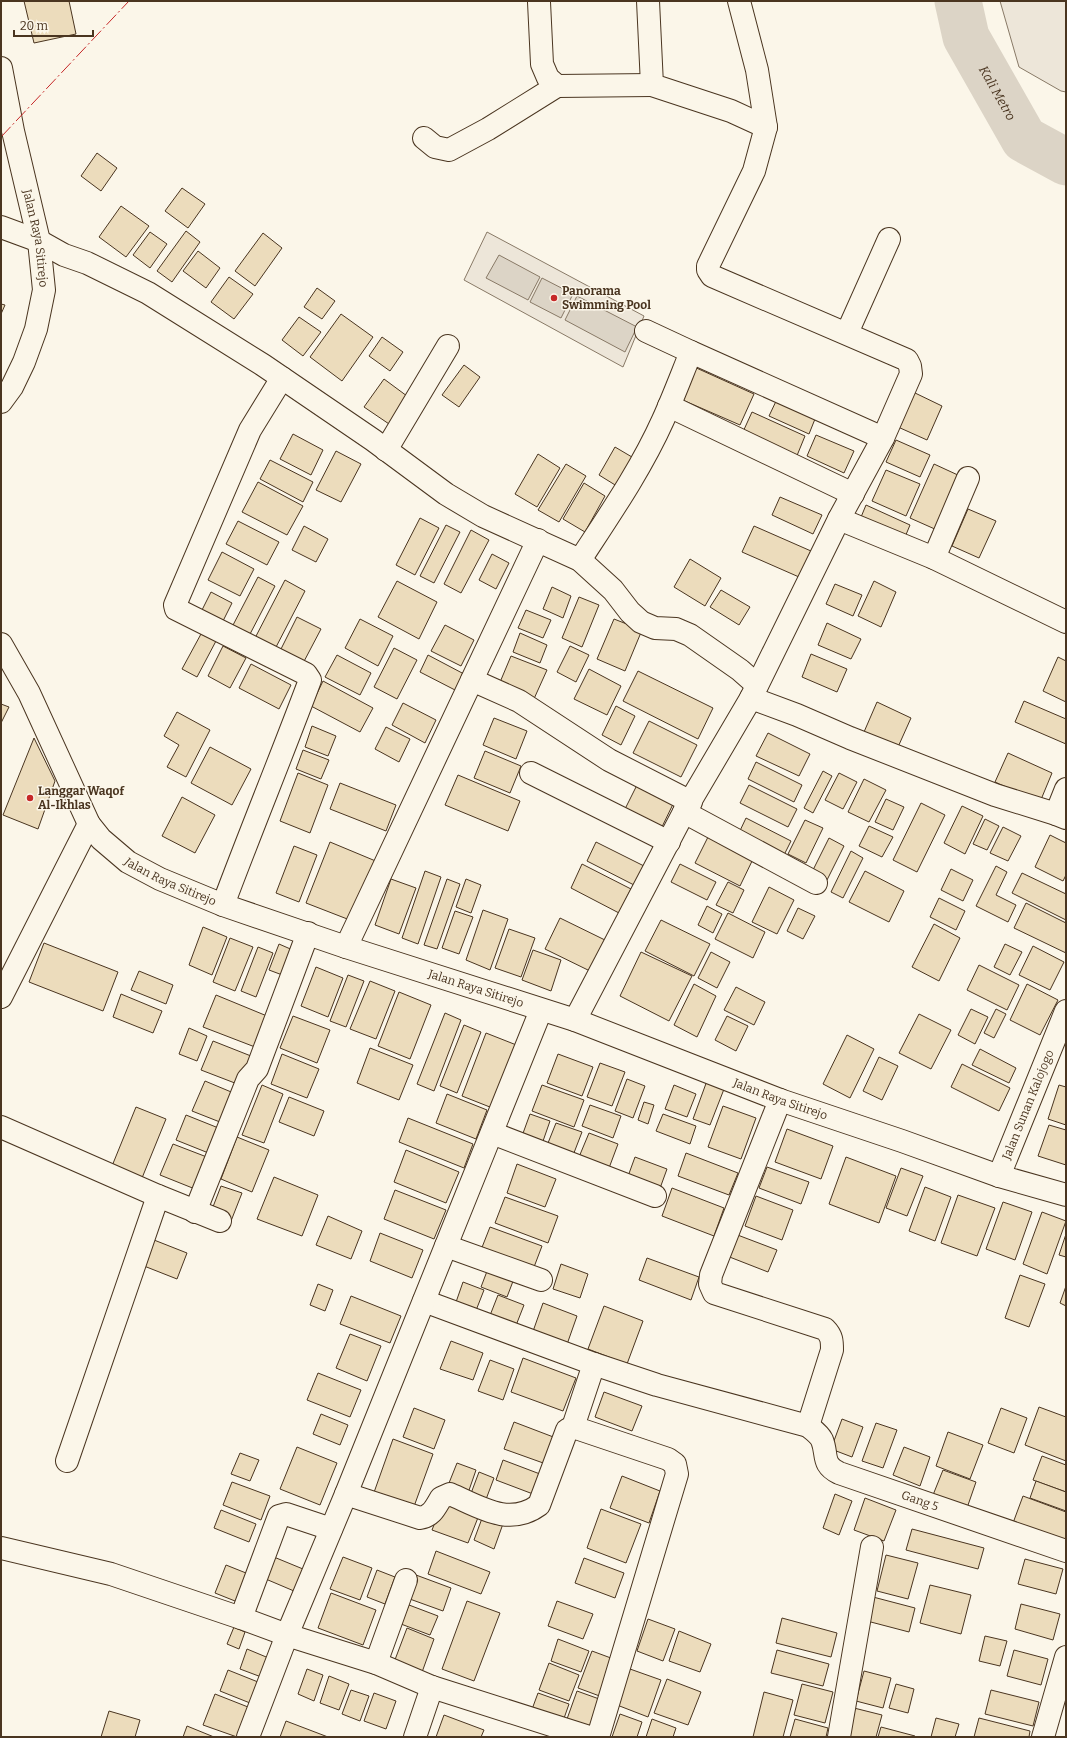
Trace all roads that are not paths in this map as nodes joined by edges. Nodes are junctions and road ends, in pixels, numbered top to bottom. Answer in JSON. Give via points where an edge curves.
{"nodes":[{"id":1,"x":648,"y":1,"type":"edge"},
{"id":2,"x":739,"y":1,"type":"edge"},
{"id":3,"x":539,"y":2,"type":"dead end"},
{"id":4,"x":1,"y":68,"type":"edge"},
{"id":5,"x":652,"y":85,"type":"junction"},
{"id":6,"x":557,"y":86,"type":"junction"},
{"id":7,"x":766,"y":127,"type":"junction"},
{"id":8,"x":424,"y":138,"type":"dead end"},
{"id":9,"x":1,"y":227,"type":"edge"},
{"id":10,"x":889,"y":239,"type":"dead end"},
{"id":11,"x":39,"y":241,"type":"junction"},
{"id":12,"x":646,"y":331,"type":"dead end"},
{"id":13,"x":847,"y":333,"type":"junction"},
{"id":14,"x":448,"y":346,"type":"dead end"},
{"id":15,"x":691,"y":352,"type":"junction"},
{"id":16,"x":282,"y":378,"type":"junction"},
{"id":17,"x":1,"y":402,"type":"edge"},
{"id":18,"x":669,"y":406,"type":"junction"},
{"id":19,"x":883,"y":438,"type":"junction"},
{"id":20,"x":386,"y":450,"type":"junction"},
{"id":21,"x":968,"y":478,"type":"dead end"},
{"id":22,"x":853,"y":494,"type":"junction"},
{"id":23,"x":840,"y":518,"type":"junction"},
{"id":24,"x":538,"y":540,"type":"junction"},
{"id":25,"x":934,"y":558,"type":"junction"},
{"id":26,"x":580,"y":560,"type":"junction"},
{"id":27,"x":1066,"y":622,"type":"edge"},
{"id":28,"x":1,"y":644,"type":"edge"},
{"id":29,"x":472,"y":680,"type":"junction"},
{"id":30,"x":754,"y":691,"type":"junction"},
{"id":31,"x":531,"y":773,"type":"dead end"},
{"id":32,"x":1066,"y":789,"type":"edge"},
{"id":33,"x":688,"y":807,"type":"junction"},
{"id":34,"x":1061,"y":816,"type":"edge"},
{"id":35,"x":89,"y":824,"type":"junction"},
{"id":36,"x":669,"y":842,"type":"junction"},
{"id":37,"x":816,"y":883,"type":"dead end"},
{"id":38,"x":223,"y":905,"type":"junction"},
{"id":39,"x":308,"y":933,"type":"junction"},
{"id":40,"x":346,"y":946,"type":"junction"},
{"id":41,"x":1,"y":998,"type":"edge"},
{"id":42,"x":541,"y":1010,"type":"junction"},
{"id":43,"x":1066,"y":1011,"type":"edge"},
{"id":44,"x":574,"y":1020,"type":"junction"},
{"id":45,"x":780,"y":1100,"type":"junction"},
{"id":46,"x":1,"y":1128,"type":"edge"},
{"id":47,"x":492,"y":1133,"type":"junction"},
{"id":48,"x":999,"y":1176,"type":"junction"},
{"id":49,"x":1066,"y":1195,"type":"edge"},
{"id":50,"x":158,"y":1196,"type":"junction"},
{"id":51,"x":654,"y":1196,"type":"dead end"},
{"id":52,"x":195,"y":1212,"type":"junction"},
{"id":53,"x":220,"y":1221,"type":"dead end"},
{"id":54,"x":446,"y":1246,"type":"junction"},
{"id":55,"x":541,"y":1280,"type":"dead end"},
{"id":56,"x":424,"y":1301,"type":"junction"},
{"id":57,"x":594,"y":1364,"type":"junction"},
{"id":58,"x":804,"y":1425,"type":"junction"},
{"id":59,"x":573,"y":1427,"type":"junction"},
{"id":60,"x":67,"y":1461,"type":"dead end"},
{"id":61,"x":346,"y":1494,"type":"junction"},
{"id":62,"x":332,"y":1529,"type":"junction"},
{"id":63,"x":872,"y":1547,"type":"dead end"},
{"id":64,"x":1,"y":1548,"type":"edge"},
{"id":65,"x":1066,"y":1551,"type":"edge"},
{"id":66,"x":406,"y":1580,"type":"dead end"},
{"id":67,"x":241,"y":1618,"type":"junction"},
{"id":68,"x":287,"y":1635,"type":"junction"},
{"id":69,"x":1066,"y":1657,"type":"edge"},
{"id":70,"x":376,"y":1663,"type":"junction"},
{"id":71,"x":432,"y":1687,"type":"junction"},
{"id":72,"x":248,"y":1737,"type":"edge"},
{"id":73,"x":415,"y":1737,"type":"edge"},
{"id":74,"x":589,"y":1737,"type":"edge"},
{"id":75,"x":598,"y":1737,"type":"edge"},
{"id":76,"x":839,"y":1737,"type":"edge"},
{"id":77,"x":1042,"y":1737,"type":"edge"}],
"edges":[{"from":1,"to":5,"type":"street"},
{"from":2,"to":7,"type":"street","via":[[757,70]]},
{"from":3,"to":6,"type":"street","via":[[542,64],[548,78]]},
{"from":4,"to":11,"type":"street","name":"Jalan Raya Sitirejo"},
{"from":5,"to":6,"type":"street"},
{"from":5,"to":7,"type":"street","via":[[731,111]]},
{"from":6,"to":8,"type":"street","via":[[450,150],[435,147]]},
{"from":7,"to":13,"type":"street","via":[[754,171],[708,270],[718,279]]},
{"from":9,"to":11,"type":"street"},
{"from":10,"to":13,"type":"street"},
{"from":11,"to":16,"type":"street","via":[[148,293]]},
{"from":11,"to":17,"type":"street","name":"Jalan Raya Sitirejo","via":[[44,290],[36,329],[24,362],[12,387]]},
{"from":12,"to":15,"type":"street"},
{"from":13,"to":19,"type":"street","via":[[907,360],[910,366],[912,374]]},
{"from":14,"to":20,"type":"street"},
{"from":15,"to":18,"type":"street"},
{"from":15,"to":19,"type":"street"},
{"from":16,"to":20,"type":"street"},
{"from":16,"to":38,"type":"street","via":[[250,430],[175,605],[176,609],[306,674],[310,680]]},
{"from":18,"to":22,"type":"street"},
{"from":18,"to":26,"type":"street","via":[[646,454]]},
{"from":19,"to":22,"type":"street"},
{"from":20,"to":24,"type":"street","via":[[446,494],[482,516]]},
{"from":21,"to":25,"type":"street"},
{"from":22,"to":23,"type":"street"},
{"from":23,"to":25,"type":"street"},
{"from":23,"to":30,"type":"street"},
{"from":24,"to":26,"type":"street"},
{"from":24,"to":29,"type":"street"},
{"from":25,"to":27,"type":"street"},
{"from":26,"to":30,"type":"street","via":[[614,590],[641,622],[655,628],[676,629],[690,635],[740,670]]},
{"from":28,"to":35,"type":"street","name":"Jalan Raya Sitirejo","via":[[29,693]]},
{"from":29,"to":33,"type":"street","via":[[519,701],[609,760]]},
{"from":29,"to":40,"type":"street"},
{"from":30,"to":33,"type":"street"},
{"from":30,"to":34,"type":"street","via":[[797,715],[850,738],[995,794]]},
{"from":31,"to":36,"type":"street"},
{"from":32,"to":34,"type":"street"},
{"from":33,"to":36,"type":"street"},
{"from":33,"to":37,"type":"street"},
{"from":35,"to":38,"type":"street","name":"Jalan Raya Sitirejo","via":[[101,839],[128,862],[160,879]]},
{"from":35,"to":41,"type":"street"},
{"from":36,"to":44,"type":"street"},
{"from":38,"to":39,"type":"street","name":"Jalan Raya Sitirejo"},
{"from":39,"to":40,"type":"street","name":"Jalan Raya Sitirejo"},
{"from":39,"to":52,"type":"street","via":[[257,1069],[248,1079]]},
{"from":40,"to":42,"type":"street","name":"Jalan Raya Sitirejo"},
{"from":42,"to":44,"type":"street","name":"Jalan Raya Sitirejo"},
{"from":42,"to":47,"type":"street"},
{"from":43,"to":48,"type":"street","name":"Jalan Sunan Kalojogo"},
{"from":44,"to":45,"type":"street","name":"Jalan Raya Sitirejo"},
{"from":45,"to":48,"type":"street","name":"Jalan Raya Sitirejo","via":[[902,1140]]},
{"from":45,"to":58,"type":"street","via":[[711,1274],[710,1284],[714,1293],[825,1329],[830,1334],[832,1350]]},
{"from":46,"to":50,"type":"street"},
{"from":47,"to":51,"type":"street"},
{"from":47,"to":54,"type":"street"},
{"from":48,"to":49,"type":"street","name":"Jalan Raya Sitirejo"},
{"from":50,"to":52,"type":"street"},
{"from":50,"to":60,"type":"street"},
{"from":52,"to":53,"type":"street"},
{"from":54,"to":55,"type":"street"},
{"from":54,"to":56,"type":"street"},
{"from":56,"to":57,"type":"street"},
{"from":56,"to":61,"type":"street"},
{"from":57,"to":58,"type":"street","via":[[657,1385]]},
{"from":57,"to":59,"type":"street"},
{"from":58,"to":65,"type":"street","name":"Gang 5","via":[[815,1431],[822,1440],[826,1462],[839,1473]]},
{"from":59,"to":61,"type":"street","via":[[567,1430],[539,1505],[522,1515],[504,1515],[450,1494],[441,1498],[433,1513],[420,1518]]},
{"from":59,"to":75,"type":"street","via":[[668,1459],[675,1464],[676,1474]]},
{"from":61,"to":62,"type":"street"},
{"from":62,"to":67,"type":"street","via":[[282,1514],[279,1516]]},
{"from":62,"to":68,"type":"street"},
{"from":63,"to":76,"type":"street"},
{"from":64,"to":67,"type":"street","via":[[111,1574]]},
{"from":66,"to":70,"type":"street"},
{"from":67,"to":68,"type":"street"},
{"from":68,"to":70,"type":"street"},
{"from":68,"to":72,"type":"street"},
{"from":69,"to":77,"type":"street"},
{"from":70,"to":71,"type":"street"},
{"from":71,"to":73,"type":"street"},
{"from":71,"to":74,"type":"street"}]}
